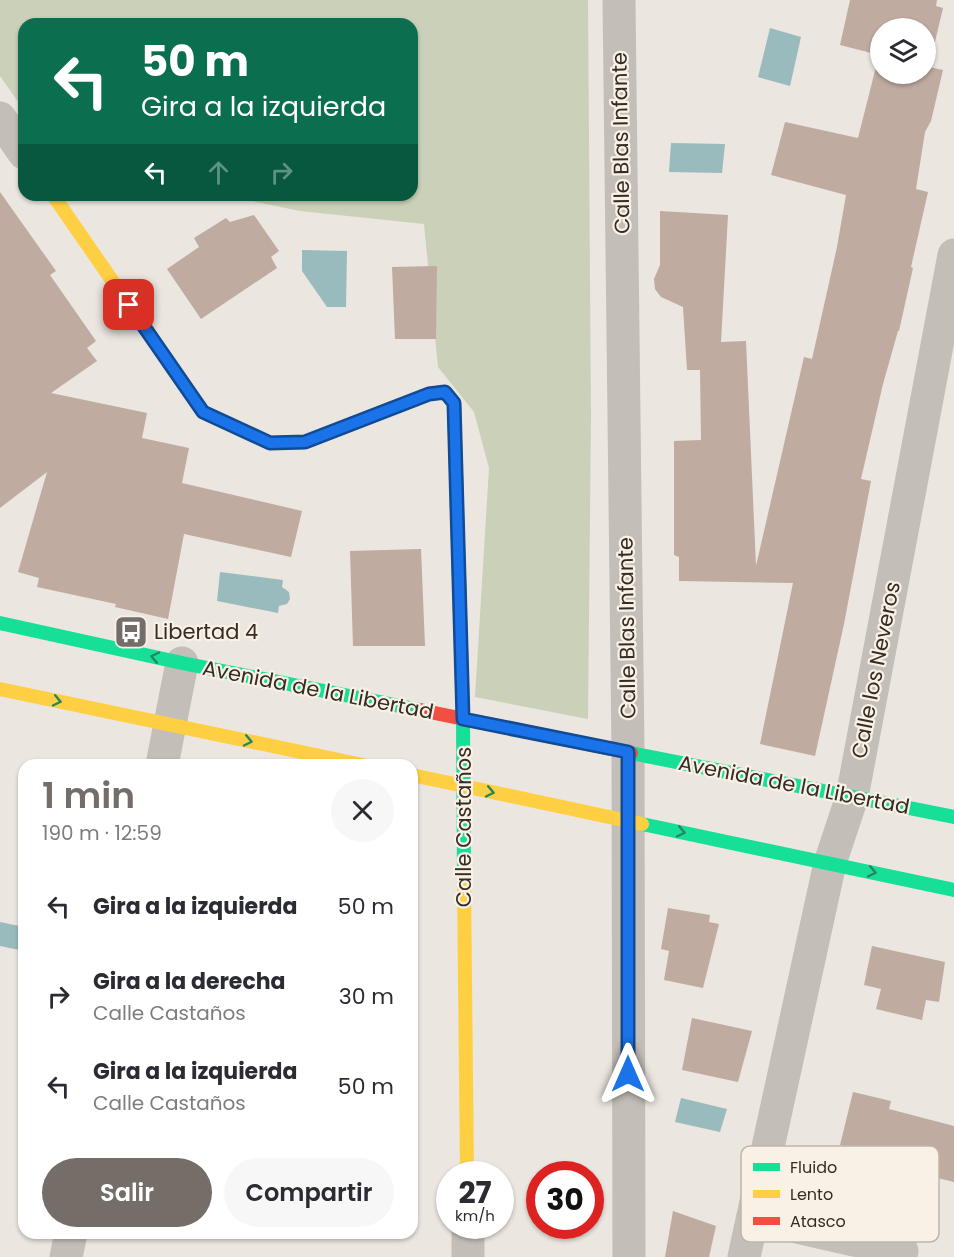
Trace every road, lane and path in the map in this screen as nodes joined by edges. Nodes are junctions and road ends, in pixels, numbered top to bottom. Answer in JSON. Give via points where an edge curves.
{"nodes":[{"id":1,"x":619,"y":0,"type":"edge"},
{"id":2,"x":0,"y":118,"type":"edge"},
{"id":3,"x":18,"y":144,"type":"edge"},
{"id":4,"x":57,"y":201,"type":"edge"},
{"id":5,"x":954,"y":258,"type":"edge"},
{"id":6,"x":0,"y":623,"type":"edge"},
{"id":7,"x":182,"y":663,"type":"junction"},
{"id":8,"x":0,"y":689,"type":"edge"},
{"id":9,"x":463,"y":719,"type":"junction"},
{"id":10,"x":170,"y":725,"type":"junction"},
{"id":11,"x":628,"y":752,"type":"junction"},
{"id":12,"x":163,"y":759,"type":"edge"},
{"id":13,"x":334,"y":759,"type":"edge"},
{"id":14,"x":418,"y":777,"type":"edge"},
{"id":15,"x":463,"y":786,"type":"junction"},
{"id":16,"x":852,"y":796,"type":"junction"},
{"id":17,"x":954,"y":817,"type":"edge"},
{"id":18,"x":627,"y":821,"type":"junction"},
{"id":19,"x":830,"y":863,"type":"junction"},
{"id":20,"x":954,"y":890,"type":"edge"},
{"id":21,"x":768,"y":1146,"type":"edge"},
{"id":22,"x":467,"y":1161,"type":"edge"},
{"id":23,"x":70,"y":1239,"type":"edge"},
{"id":24,"x":468,"y":1239,"type":"edge"},
{"id":25,"x":747,"y":1242,"type":"edge"},
{"id":26,"x":863,"y":1242,"type":"edge"},
{"id":27,"x":902,"y":1251,"type":"dead end"},
{"id":28,"x":66,"y":1257,"type":"edge"},
{"id":29,"x":468,"y":1257,"type":"edge"},
{"id":30,"x":629,"y":1257,"type":"edge"},
{"id":31,"x":744,"y":1257,"type":"edge"}],
"edges":[{"from":1,"to":11,"type":"street","name":"Calle Blas Infante"},
{"from":2,"to":3,"type":"street"},
{"from":4,"to":9,"type":"street","name":"Calle Castaños","via":[[203,412],[270,443],[305,442],[429,394],[445,392],[454,403]]},
{"from":5,"to":16,"type":"street","name":"Calle los Neveros"},
{"from":7,"to":6,"type":"street","name":"Avenida de la Libertad","one_way":true},
{"from":7,"to":9,"type":"street","name":"Avenida de la Libertad"},
{"from":7,"to":10,"type":"street"},
{"from":8,"to":10,"type":"street","one_way":true},
{"from":9,"to":11,"type":"street","name":"Avenida de la Libertad"},
{"from":9,"to":15,"type":"street","name":"Calle Castaños"},
{"from":10,"to":12,"type":"street"},
{"from":10,"to":13,"type":"street","one_way":true},
{"from":11,"to":16,"type":"street","name":"Avenida de la Libertad"},
{"from":11,"to":18,"type":"street","name":"Calle Blas Infante"},
{"from":14,"to":15,"type":"street"},
{"from":15,"to":18,"type":"street","one_way":true},
{"from":15,"to":22,"type":"street","name":"Calle Castaños"},
{"from":16,"to":17,"type":"street","name":"Avenida de la Libertad"},
{"from":16,"to":19,"type":"street","name":"Calle los Neveros"},
{"from":18,"to":19,"type":"street","one_way":true},
{"from":18,"to":30,"type":"street","name":"Calle Blas Infante"},
{"from":19,"to":20,"type":"street","one_way":true},
{"from":19,"to":21,"type":"street","name":"Calle los Neveros"},
{"from":23,"to":28,"type":"street"},
{"from":24,"to":29,"type":"street"},
{"from":25,"to":31,"type":"street","name":"Calle los Neveros"},
{"from":26,"to":27,"type":"street"}]}
